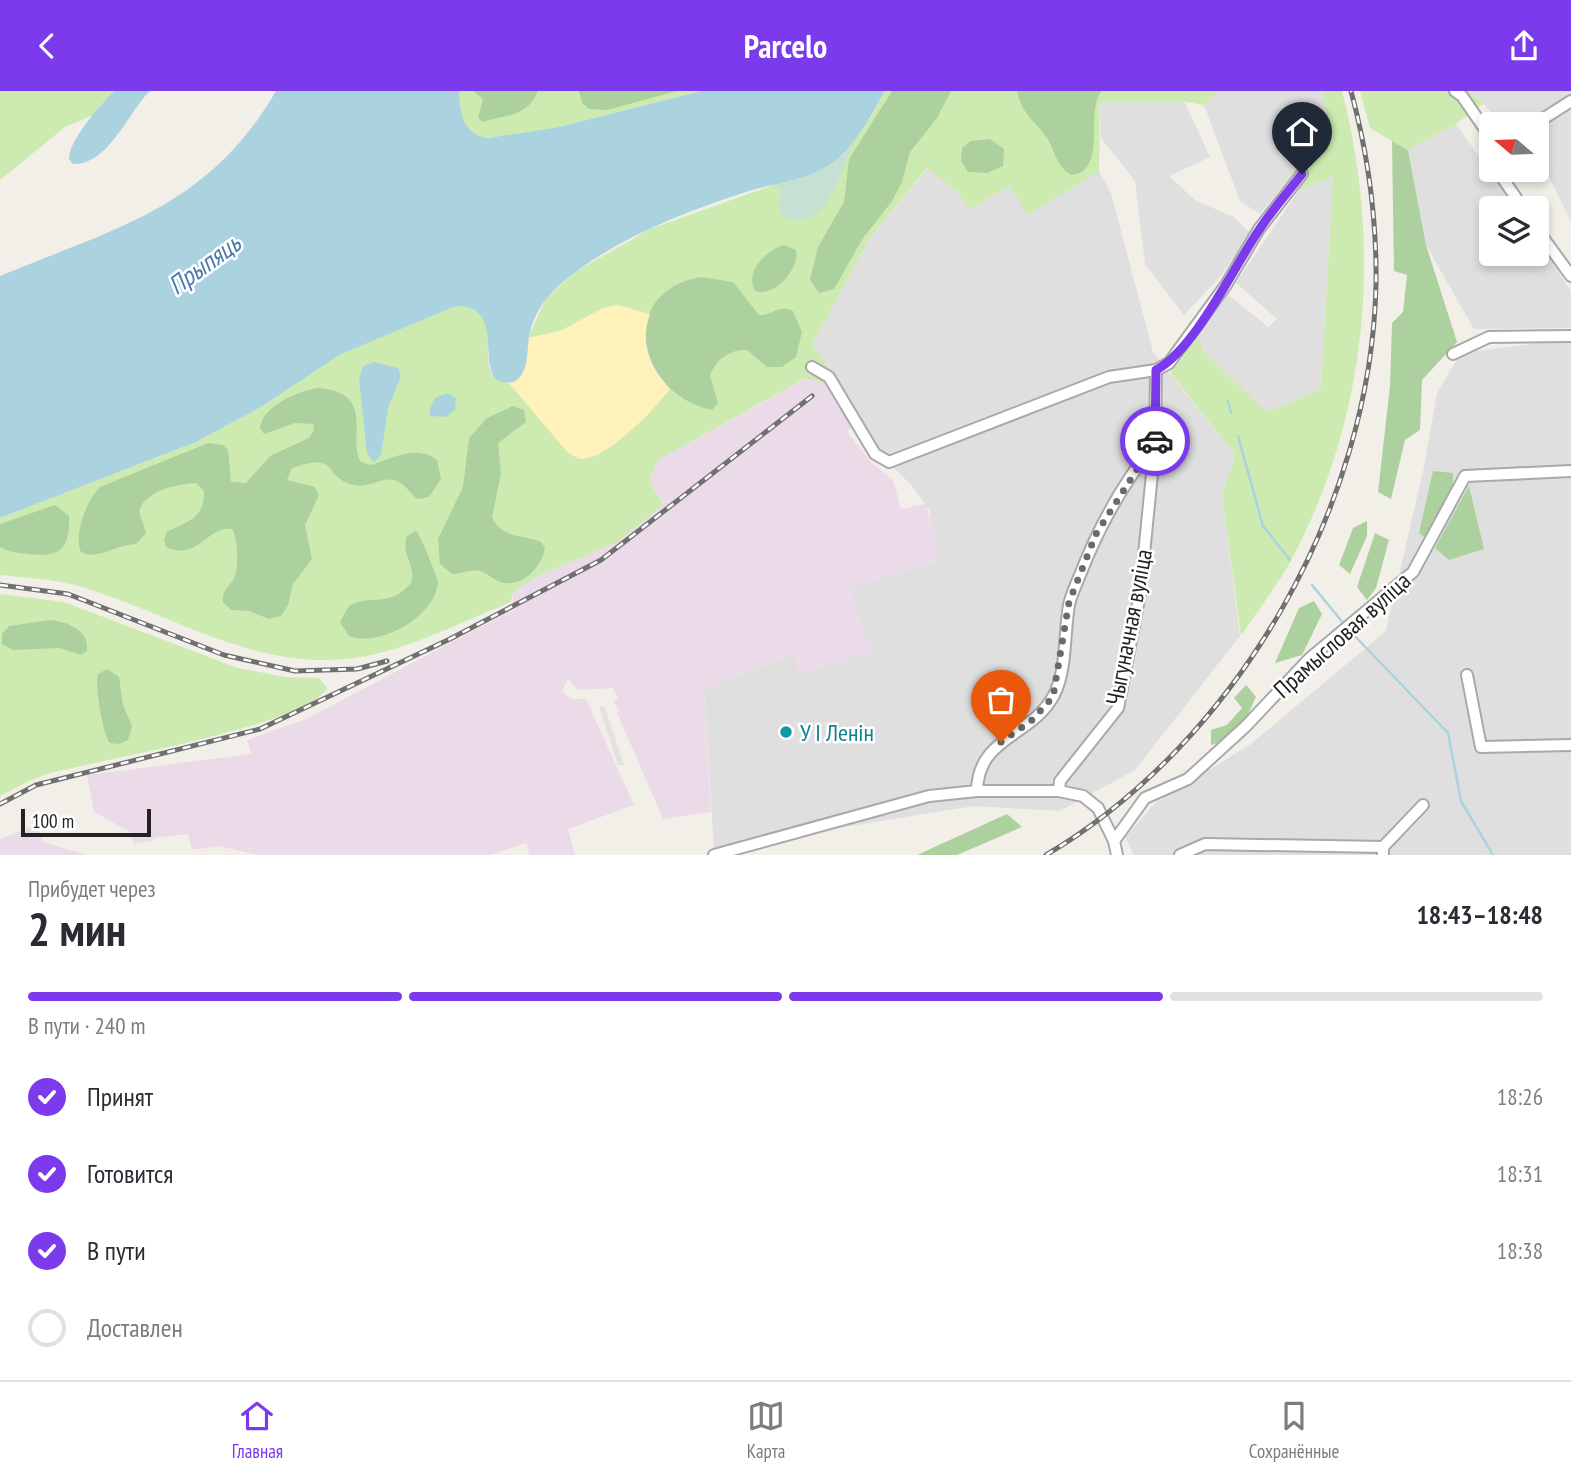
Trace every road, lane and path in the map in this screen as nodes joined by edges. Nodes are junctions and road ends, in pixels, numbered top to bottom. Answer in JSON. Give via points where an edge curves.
{"nodes":[{"id":1,"x":1455,"y":91,"type":"edge"},
{"id":2,"x":1571,"y":101,"type":"edge"},
{"id":3,"x":1549,"y":115,"type":"edge"},
{"id":4,"x":1479,"y":121,"type":"edge"},
{"id":5,"x":1302,"y":174,"type":"dead end"},
{"id":6,"x":1549,"y":246,"type":"edge"},
{"id":7,"x":1571,"y":276,"type":"edge"},
{"id":8,"x":1571,"y":336,"type":"edge"},
{"id":9,"x":1453,"y":354,"type":"dead end"},
{"id":10,"x":812,"y":367,"type":"dead end"},
{"id":11,"x":1156,"y":370,"type":"junction"},
{"id":12,"x":1155,"y":444,"type":"junction"},
{"id":13,"x":1571,"y":471,"type":"edge"},
{"id":14,"x":1467,"y":675,"type":"dead end"},
{"id":15,"x":1571,"y":745,"type":"edge"},
{"id":16,"x":977,"y":791,"type":"junction"},
{"id":17,"x":1059,"y":791,"type":"junction"},
{"id":18,"x":1423,"y":805,"type":"dead end"},
{"id":19,"x":1114,"y":841,"type":"junction"},
{"id":20,"x":1383,"y":851,"type":"edge"},
{"id":21,"x":714,"y":855,"type":"edge"},
{"id":22,"x":1117,"y":855,"type":"edge"},
{"id":23,"x":1180,"y":855,"type":"edge"}],
"edges":[{"from":1,"to":4,"type":"street"},
{"from":2,"to":3,"type":"street"},
{"from":5,"to":11,"type":"street","via":[[1259,229],[1175,356]]},
{"from":6,"to":7,"type":"street"},
{"from":8,"to":9,"type":"street","via":[[1489,337]]},
{"from":10,"to":11,"type":"street","via":[[841,391],[883,461],[894,461],[1109,377]]},
{"from":11,"to":12,"type":"street","name":"Чыгуначная вуліца"},
{"from":12,"to":16,"type":"street","name":"Чыгуначная вуліца","via":[[1096,534],[1069,602],[1053,697],[983,760],[977,772]]},
{"from":12,"to":17,"type":"street","name":"Чыгуначная вуліца","via":[[1140,594],[1118,708],[1059,781]]},
{"from":13,"to":19,"type":"street","name":"Прамысловая вуліца","via":[[1465,476],[1413,572],[1310,658],[1188,779],[1145,798]]},
{"from":14,"to":15,"type":"street","via":[[1481,747]]},
{"from":16,"to":17,"type":"street"},
{"from":16,"to":21,"type":"street","via":[[929,796]]},
{"from":17,"to":19,"type":"street","via":[[1083,796],[1098,808]]},
{"from":18,"to":20,"type":"street"},
{"from":19,"to":22,"type":"street"},
{"from":20,"to":23,"type":"street","via":[[1205,844]]}]}
